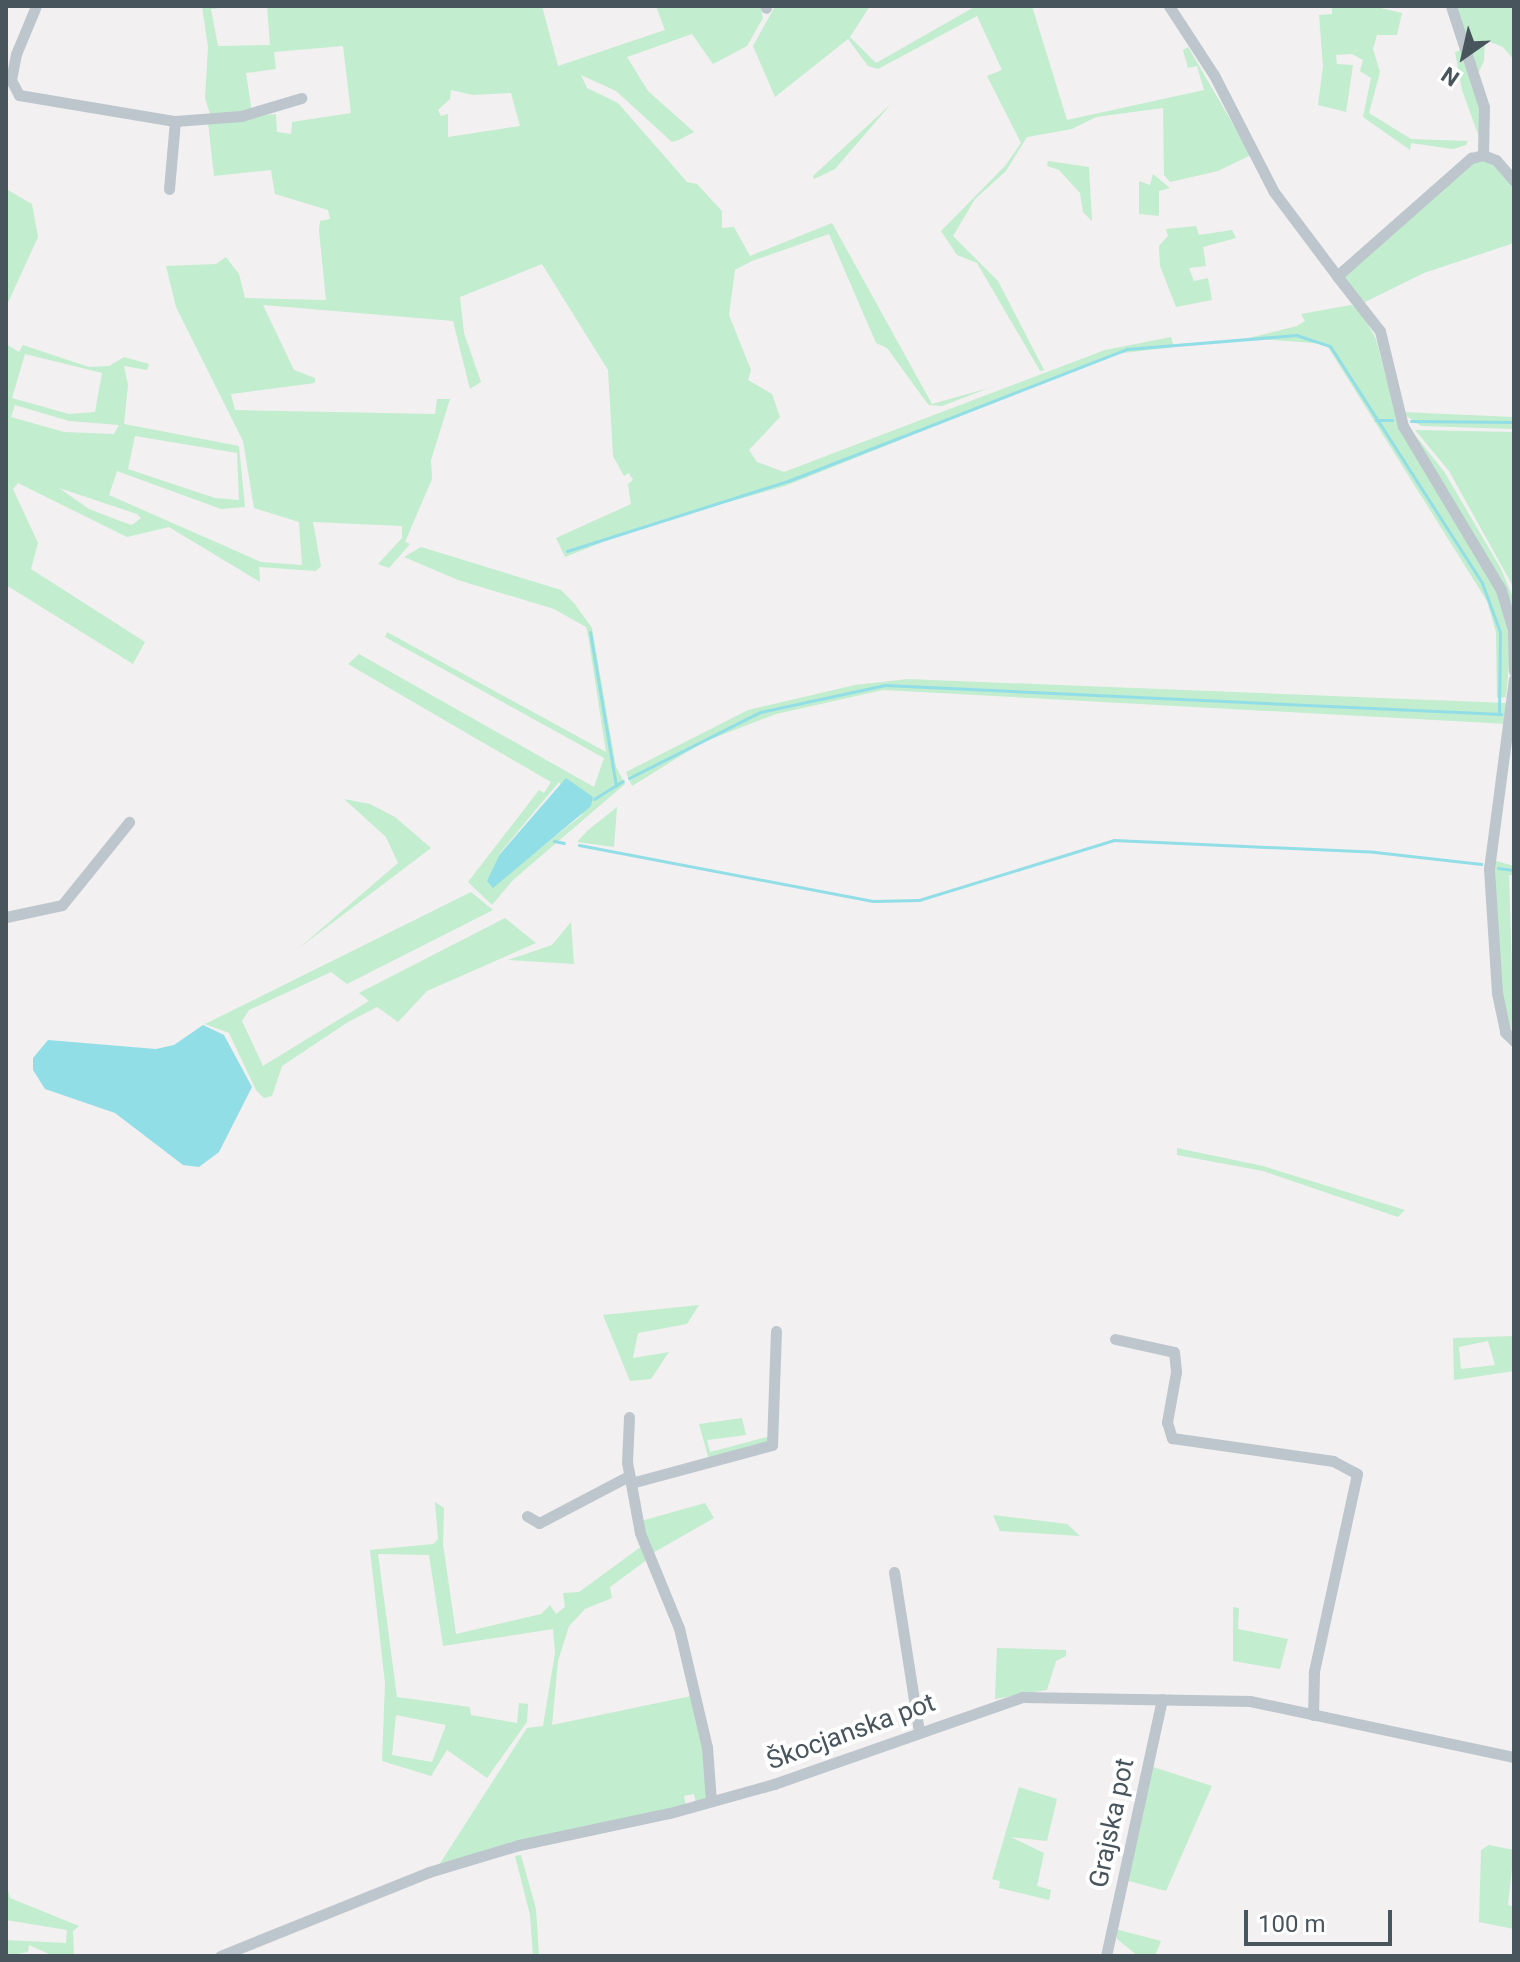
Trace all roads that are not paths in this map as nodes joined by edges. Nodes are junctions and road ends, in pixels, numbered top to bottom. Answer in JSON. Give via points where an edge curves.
{"nodes":[{"id":1,"x":36,"y":6,"type":"edge"},
{"id":2,"x":1169,"y":6,"type":"edge"},
{"id":3,"x":1451,"y":6,"type":"edge"},
{"id":4,"x":301,"y":98,"type":"dead end"},
{"id":5,"x":175,"y":121,"type":"junction"},
{"id":6,"x":1483,"y":155,"type":"junction"},
{"id":7,"x":1514,"y":181,"type":"edge"},
{"id":8,"x":169,"y":189,"type":"dead end"},
{"id":9,"x":1337,"y":276,"type":"junction"},
{"id":10,"x":1514,"y":671,"type":"edge"},
{"id":11,"x":1514,"y":679,"type":"edge"},
{"id":12,"x":129,"y":822,"type":"dead end"},
{"id":13,"x":6,"y":917,"type":"edge"},
{"id":14,"x":1514,"y":1041,"type":"edge"},
{"id":15,"x":776,"y":1331,"type":"dead end"},
{"id":16,"x":1115,"y":1339,"type":"dead end"},
{"id":17,"x":629,"y":1417,"type":"dead end"},
{"id":18,"x":630,"y":1479,"type":"junction"},
{"id":19,"x":527,"y":1516,"type":"dead end"},
{"id":20,"x":894,"y":1572,"type":"dead end"},
{"id":21,"x":1162,"y":1699,"type":"junction"},
{"id":22,"x":1313,"y":1715,"type":"junction"},
{"id":23,"x":919,"y":1731,"type":"junction"},
{"id":24,"x":1514,"y":1757,"type":"edge"},
{"id":25,"x":711,"y":1801,"type":"junction"},
{"id":26,"x":220,"y":1956,"type":"edge"},
{"id":27,"x":1106,"y":1956,"type":"edge"}],
"edges":[{"from":1,"to":5,"type":"street","via":[[13,67],[11,80],[19,95]]},
{"from":2,"to":9,"type":"street","via":[[1214,75],[1274,192]]},
{"from":3,"to":6,"type":"street","via":[[1484,107]]},
{"from":4,"to":5,"type":"street","via":[[241,116]]},
{"from":5,"to":8,"type":"street"},
{"from":6,"to":7,"type":"street","via":[[1496,160]]},
{"from":6,"to":9,"type":"street","via":[[1471,158]]},
{"from":9,"to":10,"type":"street","via":[[1380,331],[1403,426],[1501,590],[1513,630]]},
{"from":11,"to":14,"type":"street","via":[[1489,869],[1499,1005],[1505,1032]]},
{"from":12,"to":13,"type":"street","via":[[62,905]]},
{"from":15,"to":18,"type":"street","via":[[772,1445]]},
{"from":16,"to":22,"type":"street","via":[[1174,1352],[1177,1367],[1167,1422],[1172,1438],[1333,1461],[1357,1474],[1314,1672]]},
{"from":17,"to":18,"type":"street"},
{"from":18,"to":19,"type":"street","via":[[539,1523]]},
{"from":18,"to":25,"type":"street","via":[[640,1533],[679,1628],[707,1747]]},
{"from":20,"to":23,"type":"street"},
{"from":21,"to":22,"type":"street","name":"Škocjanska pot","via":[[1250,1701]]},
{"from":21,"to":23,"type":"street","name":"Škocjanska pot","via":[[1047,1694],[995,1704]]},
{"from":21,"to":27,"type":"street","name":"Grajska pot"},
{"from":22,"to":24,"type":"street","name":"Škocjanska pot"},
{"from":23,"to":25,"type":"street","name":"Škocjanska pot"},
{"from":25,"to":26,"type":"street","name":"Škocjanska pot","via":[[519,1845],[429,1872]]}]}
